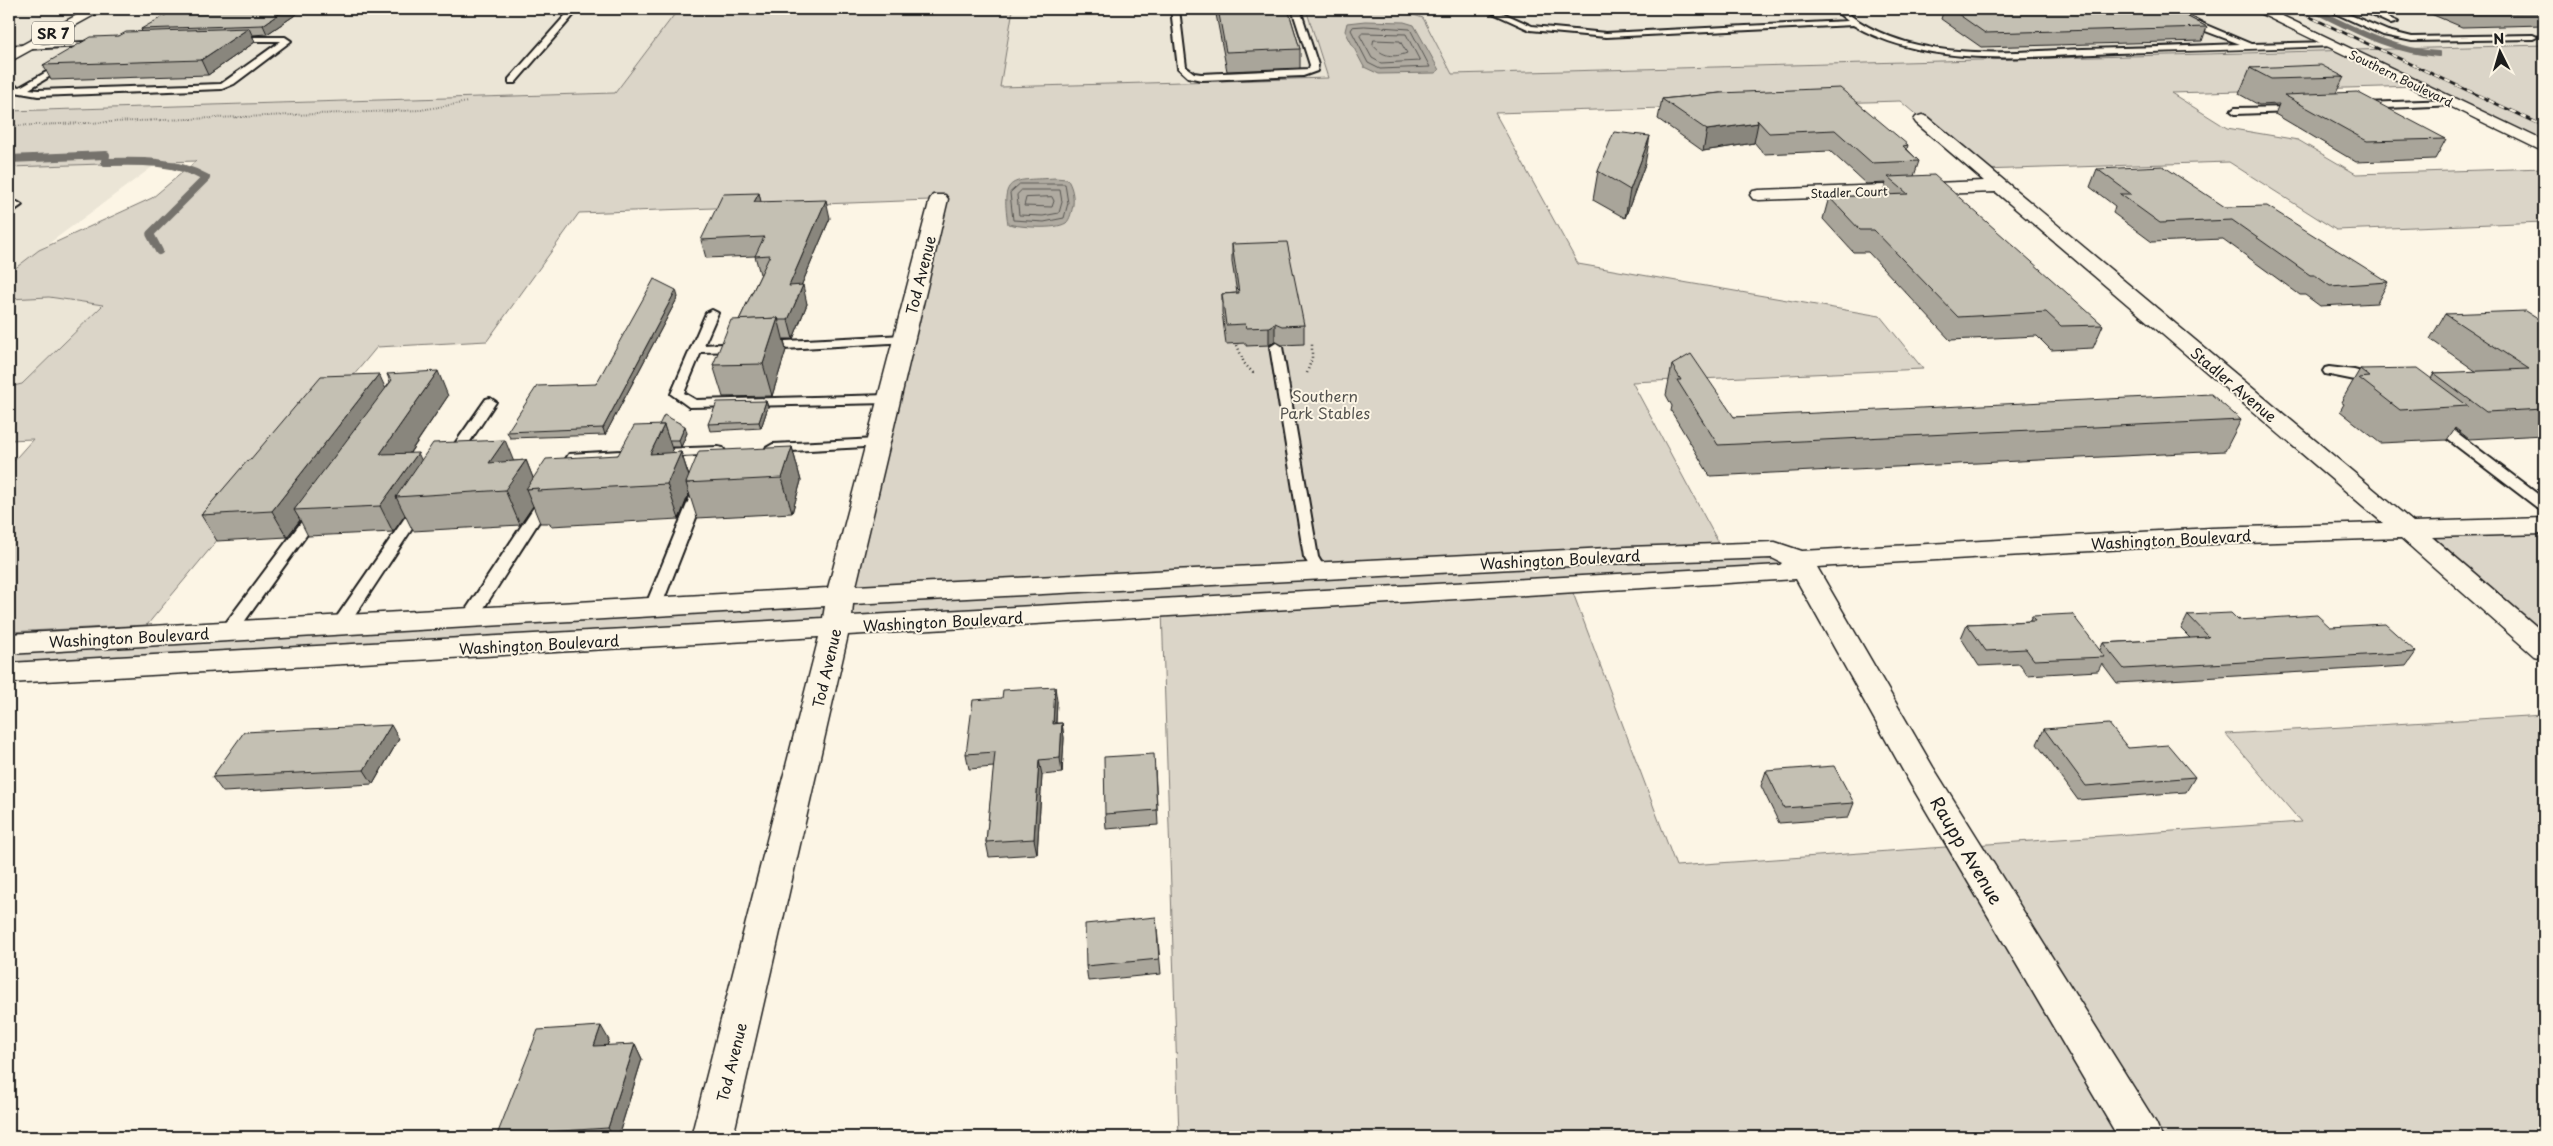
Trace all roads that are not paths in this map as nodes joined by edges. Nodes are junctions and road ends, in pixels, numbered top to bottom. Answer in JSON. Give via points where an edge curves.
{"nodes":[{"id":1,"x":98,"y":9,"type":"edge"},
{"id":2,"x":575,"y":9,"type":"edge"},
{"id":3,"x":1175,"y":9,"type":"edge"},
{"id":4,"x":1296,"y":9,"type":"edge"},
{"id":5,"x":1488,"y":9,"type":"edge"},
{"id":6,"x":1849,"y":9,"type":"edge"},
{"id":7,"x":2170,"y":9,"type":"edge"},
{"id":8,"x":2258,"y":9,"type":"edge"},
{"id":9,"x":2330,"y":9,"type":"edge"},
{"id":10,"x":2363,"y":9,"type":"edge"},
{"id":11,"x":2394,"y":22,"type":"dead end"},
{"id":12,"x":1853,"y":23,"type":"junction"},
{"id":13,"x":2533,"y":36,"type":"edge"},
{"id":14,"x":225,"y":39,"type":"edge"},
{"id":15,"x":99,"y":43,"type":"junction"},
{"id":16,"x":108,"y":43,"type":"edge"},
{"id":17,"x":2332,"y":44,"type":"junction"},
{"id":18,"x":2251,"y":47,"type":"junction"},
{"id":19,"x":9,"y":48,"type":"edge"},
{"id":20,"x":27,"y":48,"type":"junction"},
{"id":21,"x":9,"y":58,"type":"edge"},
{"id":22,"x":512,"y":81,"type":"dead end"},
{"id":23,"x":9,"y":88,"type":"edge"},
{"id":24,"x":21,"y":90,"type":"junction"},
{"id":25,"x":2454,"y":103,"type":"junction"},
{"id":26,"x":2354,"y":107,"type":"edge"},
{"id":27,"x":2305,"y":108,"type":"edge"},
{"id":28,"x":2235,"y":111,"type":"dead end"},
{"id":29,"x":1922,"y":120,"type":"dead end"},
{"id":30,"x":2544,"y":148,"type":"edge"},
{"id":31,"x":1999,"y":186,"type":"junction"},
{"id":32,"x":1760,"y":195,"type":"dead end"},
{"id":33,"x":939,"y":200,"type":"dead end"},
{"id":34,"x":9,"y":205,"type":"edge"},
{"id":35,"x":9,"y":211,"type":"edge"},
{"id":36,"x":712,"y":313,"type":"dead end"},
{"id":37,"x":904,"y":339,"type":"junction"},
{"id":38,"x":1276,"y":346,"type":"edge"},
{"id":39,"x":697,"y":349,"type":"junction"},
{"id":40,"x":2329,"y":371,"type":"dead end"},
{"id":41,"x":2387,"y":384,"type":"edge"},
{"id":42,"x":889,"y":398,"type":"junction"},
{"id":43,"x":490,"y":402,"type":"dead end"},
{"id":44,"x":2420,"y":411,"type":"edge"},
{"id":45,"x":878,"y":443,"type":"junction"},
{"id":46,"x":763,"y":449,"type":"edge"},
{"id":47,"x":734,"y":450,"type":"edge"},
{"id":48,"x":715,"y":451,"type":"junction"},
{"id":49,"x":446,"y":468,"type":"edge"},
{"id":50,"x":429,"y":493,"type":"edge"},
{"id":51,"x":326,"y":498,"type":"edge"},
{"id":52,"x":2544,"y":506,"type":"edge"},
{"id":53,"x":2544,"y":526,"type":"edge"},
{"id":54,"x":2407,"y":530,"type":"junction"},
{"id":55,"x":1799,"y":560,"type":"junction"},
{"id":56,"x":1320,"y":572,"type":"junction"},
{"id":57,"x":840,"y":596,"type":"junction"},
{"id":58,"x":1325,"y":600,"type":"junction"},
{"id":59,"x":653,"y":607,"type":"junction"},
{"id":60,"x":469,"y":618,"type":"junction"},
{"id":61,"x":399,"y":622,"type":"junction"},
{"id":62,"x":340,"y":625,"type":"junction"},
{"id":63,"x":836,"y":627,"type":"junction"},
{"id":64,"x":228,"y":632,"type":"junction"},
{"id":65,"x":9,"y":644,"type":"edge"},
{"id":66,"x":2544,"y":649,"type":"edge"},
{"id":67,"x":381,"y":653,"type":"junction"},
{"id":68,"x":9,"y":673,"type":"edge"},
{"id":69,"x":712,"y":1137,"type":"edge"},
{"id":70,"x":2141,"y":1137,"type":"edge"}],
"edges":[{"from":1,"to":20,"type":"street","number":"SR 7"},
{"from":2,"to":22,"type":"lane"},
{"from":3,"to":4,"type":"lane","via":[[1182,68],[1201,77],[1313,71],[1314,65]]},
{"from":5,"to":12,"type":"lane","via":[[1530,28],[1606,35]]},
{"from":6,"to":12,"type":"lane","via":[[1842,14]]},
{"from":7,"to":18,"type":"lane"},
{"from":8,"to":17,"type":"street","name":"Southern Boulevard"},
{"from":9,"to":13,"type":"lane","via":[[2386,33],[2412,39]]},
{"from":10,"to":11,"type":"lane"},
{"from":12,"to":18,"type":"lane","via":[[1890,40],[1977,55]]},
{"from":14,"to":24,"type":"lane","via":[[273,38],[287,41],[222,86],[38,93]]},
{"from":15,"to":16,"type":"lane"},
{"from":15,"to":20,"type":"lane"},
{"from":15,"to":24,"type":"lane"},
{"from":17,"to":18,"type":"lane"},
{"from":17,"to":25,"type":"street","name":"Southern Boulevard"},
{"from":19,"to":20,"type":"lane"},
{"from":20,"to":21,"type":"street","number":"SR 7"},
{"from":23,"to":24,"type":"lane"},
{"from":25,"to":26,"type":"lane"},
{"from":25,"to":30,"type":"street","name":"Southern Boulevard"},
{"from":27,"to":28,"type":"lane"},
{"from":29,"to":31,"type":"street","name":"Stadler Avenue"},
{"from":31,"to":32,"type":"street","name":"Stadler Court"},
{"from":31,"to":54,"type":"street","name":"Stadler Avenue"},
{"from":33,"to":37,"type":"street","name":"Tod Avenue"},
{"from":34,"to":35,"type":"lane","via":[[17,205]]},
{"from":36,"to":39,"type":"lane"},
{"from":37,"to":39,"type":"lane"},
{"from":37,"to":42,"type":"street","name":"Tod Avenue"},
{"from":38,"to":56,"type":"lane","via":[[1311,557]]},
{"from":39,"to":42,"type":"lane","via":[[676,394],[694,404]]},
{"from":40,"to":41,"type":"lane","via":[[2354,374]]},
{"from":42,"to":45,"type":"street","name":"Tod Avenue"},
{"from":43,"to":49,"type":"lane"},
{"from":44,"to":52,"type":"lane"},
{"from":45,"to":46,"type":"lane"},
{"from":45,"to":57,"type":"street","name":"Tod Avenue"},
{"from":47,"to":48,"type":"lane"},
{"from":48,"to":59,"type":"lane"},
{"from":48,"to":60,"type":"lane","via":[[574,457]]},
{"from":50,"to":62,"type":"lane"},
{"from":51,"to":64,"type":"lane"},
{"from":53,"to":54,"type":"street","name":"Washington Boulevard"},
{"from":54,"to":55,"type":"street","name":"Washington Boulevard","via":[[2212,536]]},
{"from":54,"to":66,"type":"street","name":"Stadler Avenue"},
{"from":55,"to":56,"type":"street","name":"Washington Boulevard","via":[[1775,550]]},
{"from":55,"to":58,"type":"street","name":"Washington Boulevard","via":[[1788,573]]},
{"from":55,"to":70,"type":"street","name":"Raupp Avenue","via":[[1922,776]]},
{"from":56,"to":57,"type":"street","name":"Washington Boulevard"},
{"from":56,"to":58,"type":"street"},
{"from":57,"to":59,"type":"street","name":"Washington Boulevard"},
{"from":57,"to":63,"type":"street","name":"Tod Avenue"},
{"from":58,"to":63,"type":"street","name":"Washington Boulevard"},
{"from":59,"to":60,"type":"street","name":"Washington Boulevard"},
{"from":60,"to":61,"type":"street","name":"Washington Boulevard"},
{"from":61,"to":62,"type":"street","name":"Washington Boulevard"},
{"from":61,"to":67,"type":"street"},
{"from":62,"to":64,"type":"street","name":"Washington Boulevard"},
{"from":63,"to":67,"type":"street","name":"Washington Boulevard"},
{"from":63,"to":69,"type":"street","name":"Tod Avenue"},
{"from":64,"to":65,"type":"street","name":"Washington Boulevard"},
{"from":67,"to":68,"type":"street","name":"Washington Boulevard"}]}
